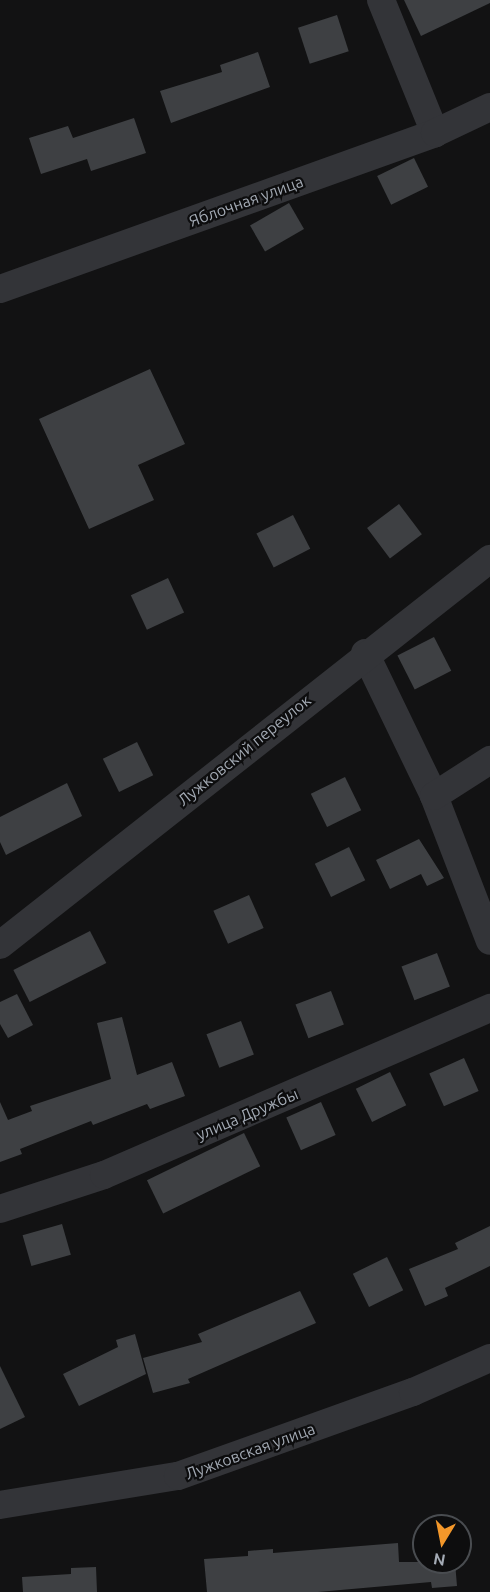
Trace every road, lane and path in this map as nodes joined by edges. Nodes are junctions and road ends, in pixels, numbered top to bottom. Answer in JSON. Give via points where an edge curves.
{"nodes":[{"id":1,"x":381,"y":0,"type":"edge"},
{"id":2,"x":490,"y":107,"type":"edge"},
{"id":3,"x":435,"y":133,"type":"junction"},
{"id":4,"x":0,"y":288,"type":"edge"},
{"id":5,"x":490,"y":558,"type":"edge"},
{"id":6,"x":365,"y":653,"type":"junction"},
{"id":7,"x":490,"y":760,"type":"edge"},
{"id":8,"x":434,"y":796,"type":"junction"},
{"id":9,"x":490,"y":941,"type":"edge"},
{"id":10,"x":0,"y":945,"type":"edge"},
{"id":11,"x":490,"y":1008,"type":"edge"},
{"id":12,"x":0,"y":1209,"type":"edge"},
{"id":13,"x":490,"y":1358,"type":"edge"},
{"id":14,"x":0,"y":1505,"type":"edge"}],
"edges":[{"from":1,"to":3,"type":"street"},
{"from":2,"to":3,"type":"street","name":"Яблочная улица"},
{"from":3,"to":4,"type":"street","name":"Яблочная улица"},
{"from":5,"to":6,"type":"street","name":"Лужковский переулок"},
{"from":6,"to":8,"type":"street"},
{"from":6,"to":10,"type":"street","name":"Лужковский переулок"},
{"from":7,"to":8,"type":"street"},
{"from":8,"to":9,"type":"street"},
{"from":11,"to":12,"type":"street","name":"улица Дружбы","via":[[104,1175]]},
{"from":13,"to":14,"type":"street","name":"Лужковская улица","via":[[413,1392],[178,1476]]}]}
